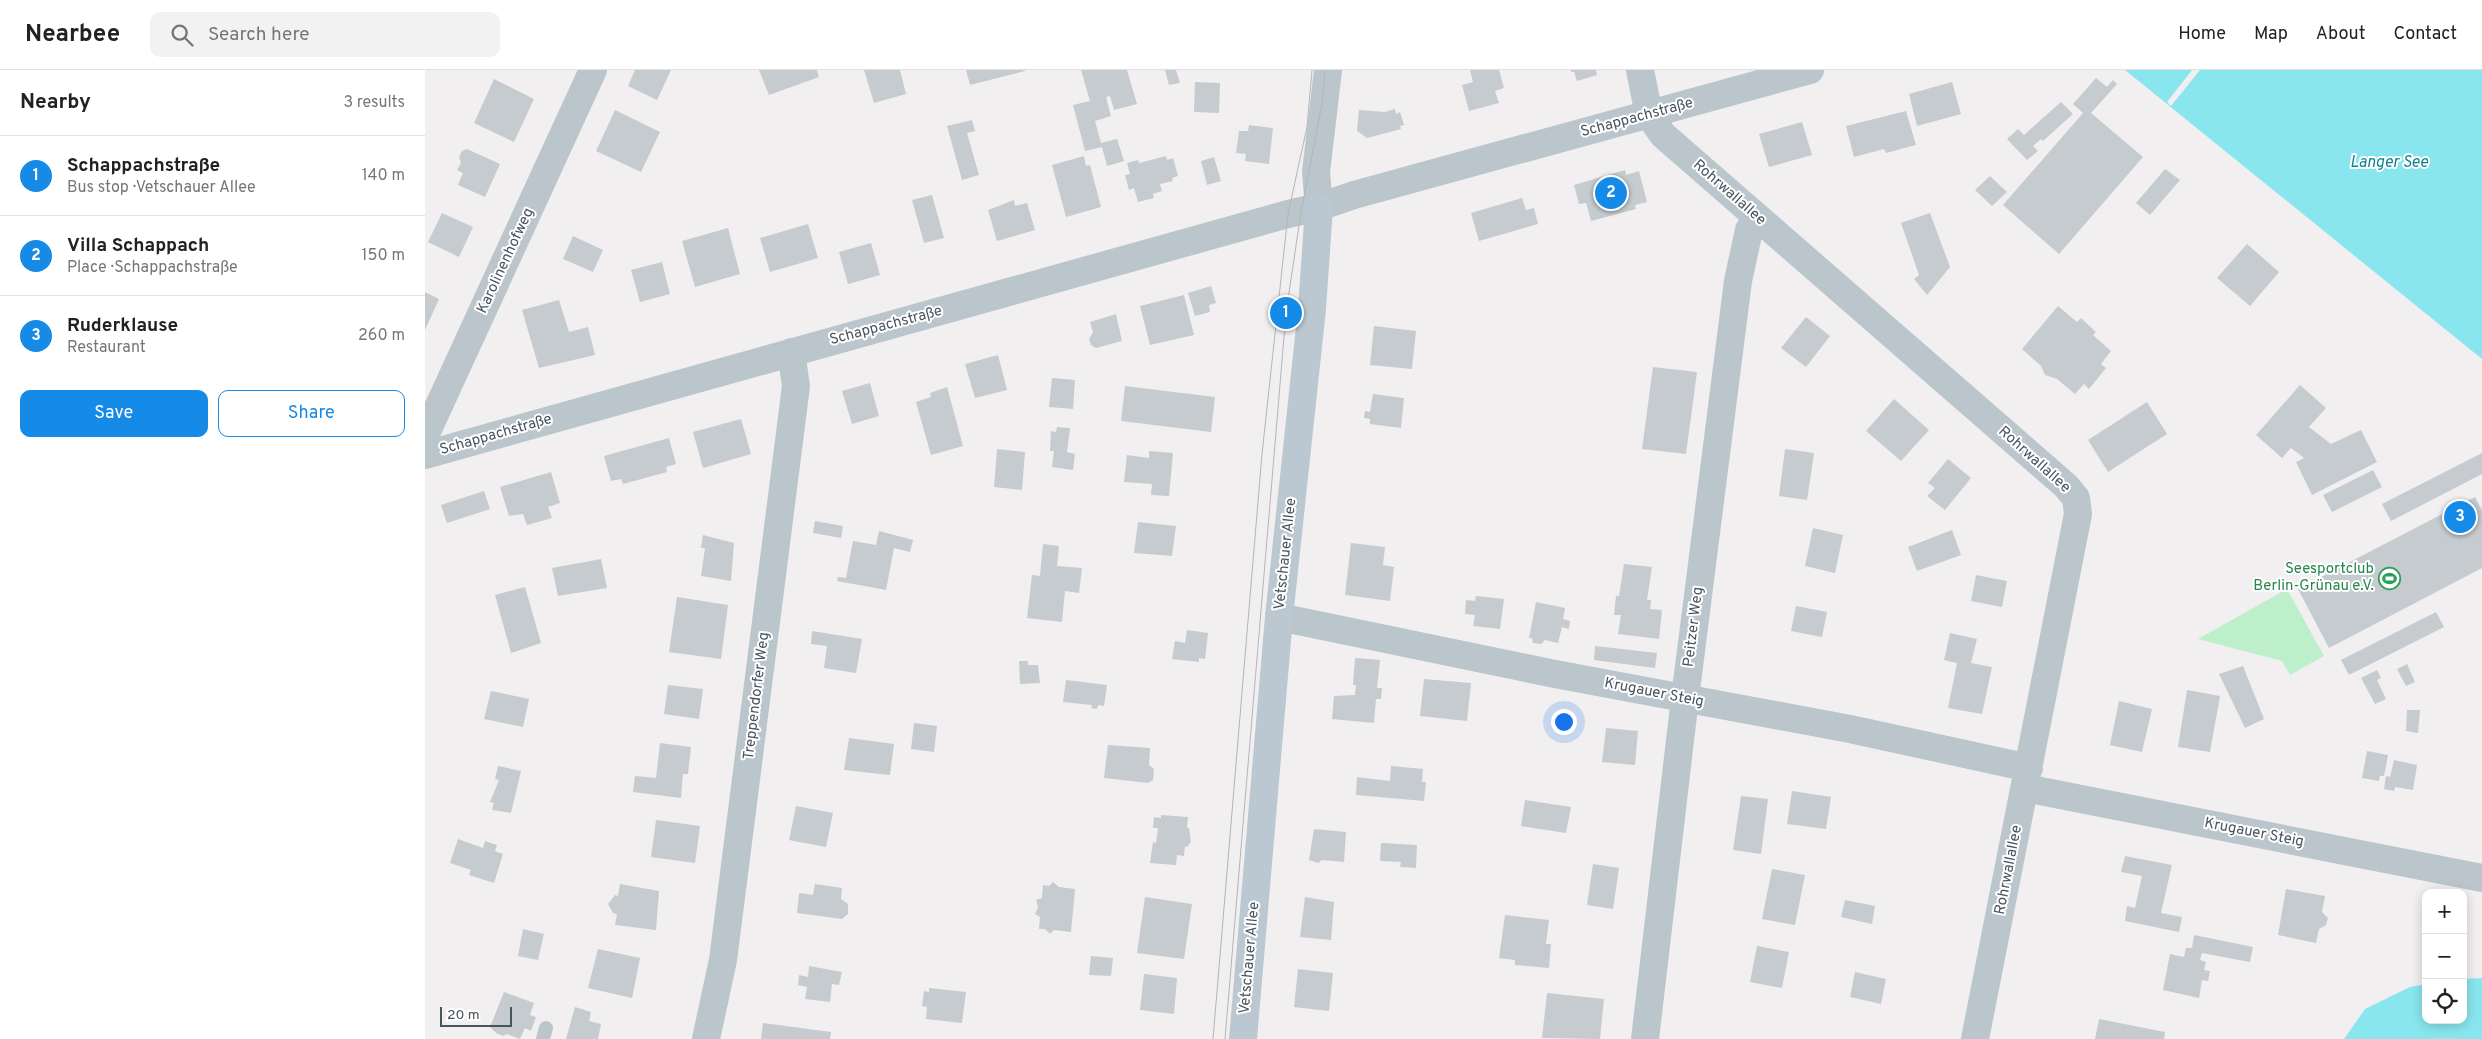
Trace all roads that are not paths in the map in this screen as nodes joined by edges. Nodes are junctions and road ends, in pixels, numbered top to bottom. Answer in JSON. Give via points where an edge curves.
{"nodes":[{"id":1,"x":593,"y":70,"type":"edge"},
{"id":2,"x":1328,"y":70,"type":"edge"},
{"id":3,"x":1640,"y":70,"type":"edge"},
{"id":4,"x":1810,"y":70,"type":"edge"},
{"id":5,"x":1649,"y":115,"type":"junction"},
{"id":6,"x":1319,"y":207,"type":"junction"},
{"id":7,"x":1758,"y":218,"type":"junction"},
{"id":8,"x":791,"y":352,"type":"junction"},
{"id":9,"x":427,"y":454,"type":"edge"},
{"id":10,"x":1279,"y":617,"type":"junction"},
{"id":11,"x":1685,"y":698,"type":"junction"},
{"id":12,"x":2027,"y":778,"type":"junction"},
{"id":13,"x":2482,"y":878,"type":"edge"},
{"id":14,"x":705,"y":1039,"type":"edge"},
{"id":15,"x":1243,"y":1039,"type":"edge"},
{"id":16,"x":1645,"y":1039,"type":"edge"},
{"id":17,"x":1975,"y":1039,"type":"edge"}],
"edges":[{"from":1,"to":9,"type":"street","name":"Karolinenhofweg","via":[[425,436]]},
{"from":2,"to":6,"type":"street","name":"Vetschauer Allee","via":[[1315,172]]},
{"from":3,"to":5,"type":"street"},
{"from":4,"to":5,"type":"street","name":"Schappachstraße"},
{"from":5,"to":6,"type":"street","name":"Schappachstraße"},
{"from":5,"to":7,"type":"street","name":"Rohrwallallee","via":[[1663,135]]},
{"from":6,"to":8,"type":"street","name":"Schappachstraße"},
{"from":6,"to":10,"type":"street","name":"Vetschauer Allee","via":[[1313,309]]},
{"from":7,"to":11,"type":"street","name":"Peitzer Weg","via":[[1749,230],[1739,282]]},
{"from":7,"to":12,"type":"street","name":"Rohrwallallee","via":[[2076,498],[2078,514]]},
{"from":8,"to":9,"type":"street","name":"Schappachstraße"},
{"from":8,"to":14,"type":"street","name":"Treppendorfer Weg","via":[[796,386],[724,952]]},
{"from":10,"to":11,"type":"street","name":"Krugauer Steig"},
{"from":10,"to":15,"type":"street","name":"Vetschauer Allee"},
{"from":11,"to":12,"type":"street","name":"Krugauer Steig","via":[[1849,729]]},
{"from":11,"to":16,"type":"street","name":"Peitzer Weg"},
{"from":12,"to":13,"type":"street","name":"Krugauer Steig"},
{"from":12,"to":17,"type":"street","name":"Rohrwallallee"}]}
